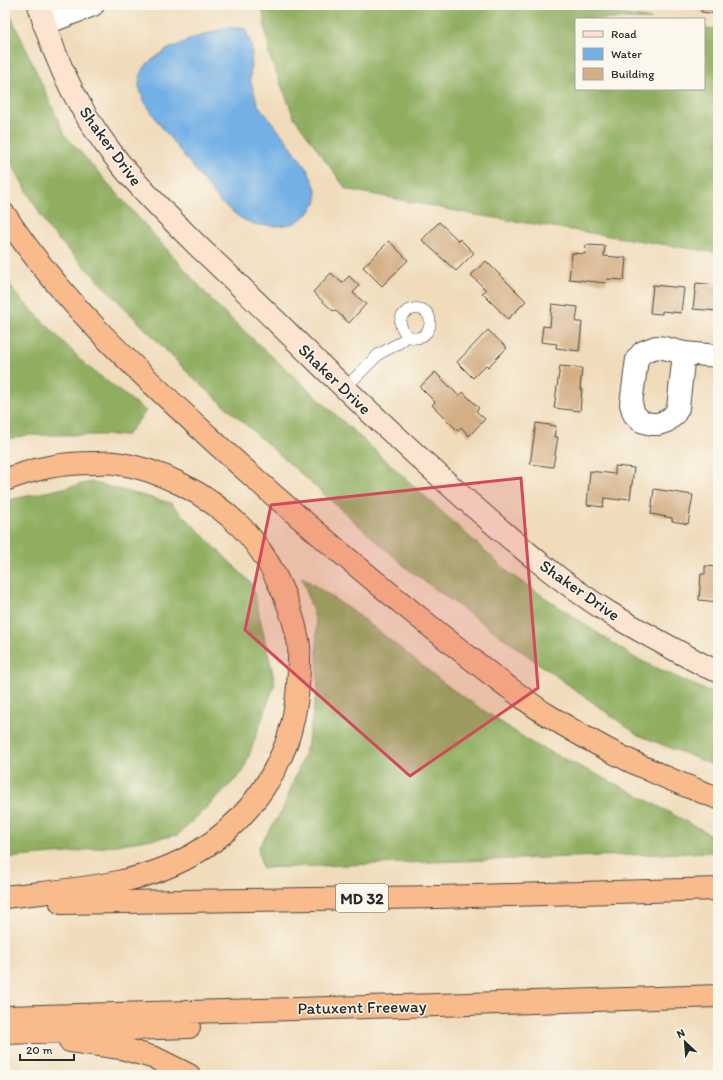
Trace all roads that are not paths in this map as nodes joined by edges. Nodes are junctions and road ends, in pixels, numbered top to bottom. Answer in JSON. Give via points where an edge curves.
{"nodes":[{"id":1,"x":93,"y":5,"type":"edge"},
{"id":2,"x":42,"y":15,"type":"edge"},
{"id":3,"x":5,"y":215,"type":"edge"},
{"id":4,"x":408,"y":336,"type":"dead end"},
{"id":5,"x":684,"y":354,"type":"dead end"},
{"id":6,"x":718,"y":356,"type":"edge"},
{"id":7,"x":344,"y":389,"type":"junction"},
{"id":8,"x":5,"y":480,"type":"edge"},
{"id":9,"x":718,"y":671,"type":"edge"},
{"id":10,"x":718,"y":798,"type":"edge"},
{"id":11,"x":718,"y":889,"type":"edge"},
{"id":12,"x":5,"y":897,"type":"edge"},
{"id":13,"x":5,"y":904,"type":"edge"},
{"id":14,"x":718,"y":996,"type":"edge"},
{"id":15,"x":438,"y":1005,"type":"junction"},
{"id":16,"x":5,"y":1017,"type":"edge"},
{"id":17,"x":5,"y":1034,"type":"edge"},
{"id":18,"x":189,"y":1075,"type":"edge"}],
"edges":[{"from":1,"to":2,"type":"street"},
{"from":2,"to":7,"type":"street","name":"Shaker Drive","via":[[55,54],[69,84],[120,164],[151,200]]},
{"from":3,"to":10,"type":"highway","via":[[56,283],[94,326],[167,398],[340,553],[544,713],[594,743],[649,771]]},
{"from":4,"to":7,"type":"lane","via":[[379,354]]},
{"from":5,"to":6,"type":"street"},
{"from":7,"to":9,"type":"street","name":"Shaker Drive","via":[[418,458],[546,567],[608,612]]},
{"from":8,"to":12,"type":"highway","via":[[32,470],[70,463],[115,463],[156,472],[189,488],[241,527],[262,553],[278,582],[299,642],[297,700],[291,730],[269,782],[227,832],[198,852],[168,867],[134,878],[91,887]]},
{"from":11,"to":13,"type":"highway","number":"MD 32"},
{"from":14,"to":15,"type":"highway","name":"Patuxent Freeway"},
{"from":15,"to":16,"type":"highway","name":"Patuxent Freeway"},
{"from":15,"to":17,"type":"highway","via":[[205,1026]]},
{"from":17,"to":18,"type":"highway","via":[[121,1048],[155,1058]]}]}
